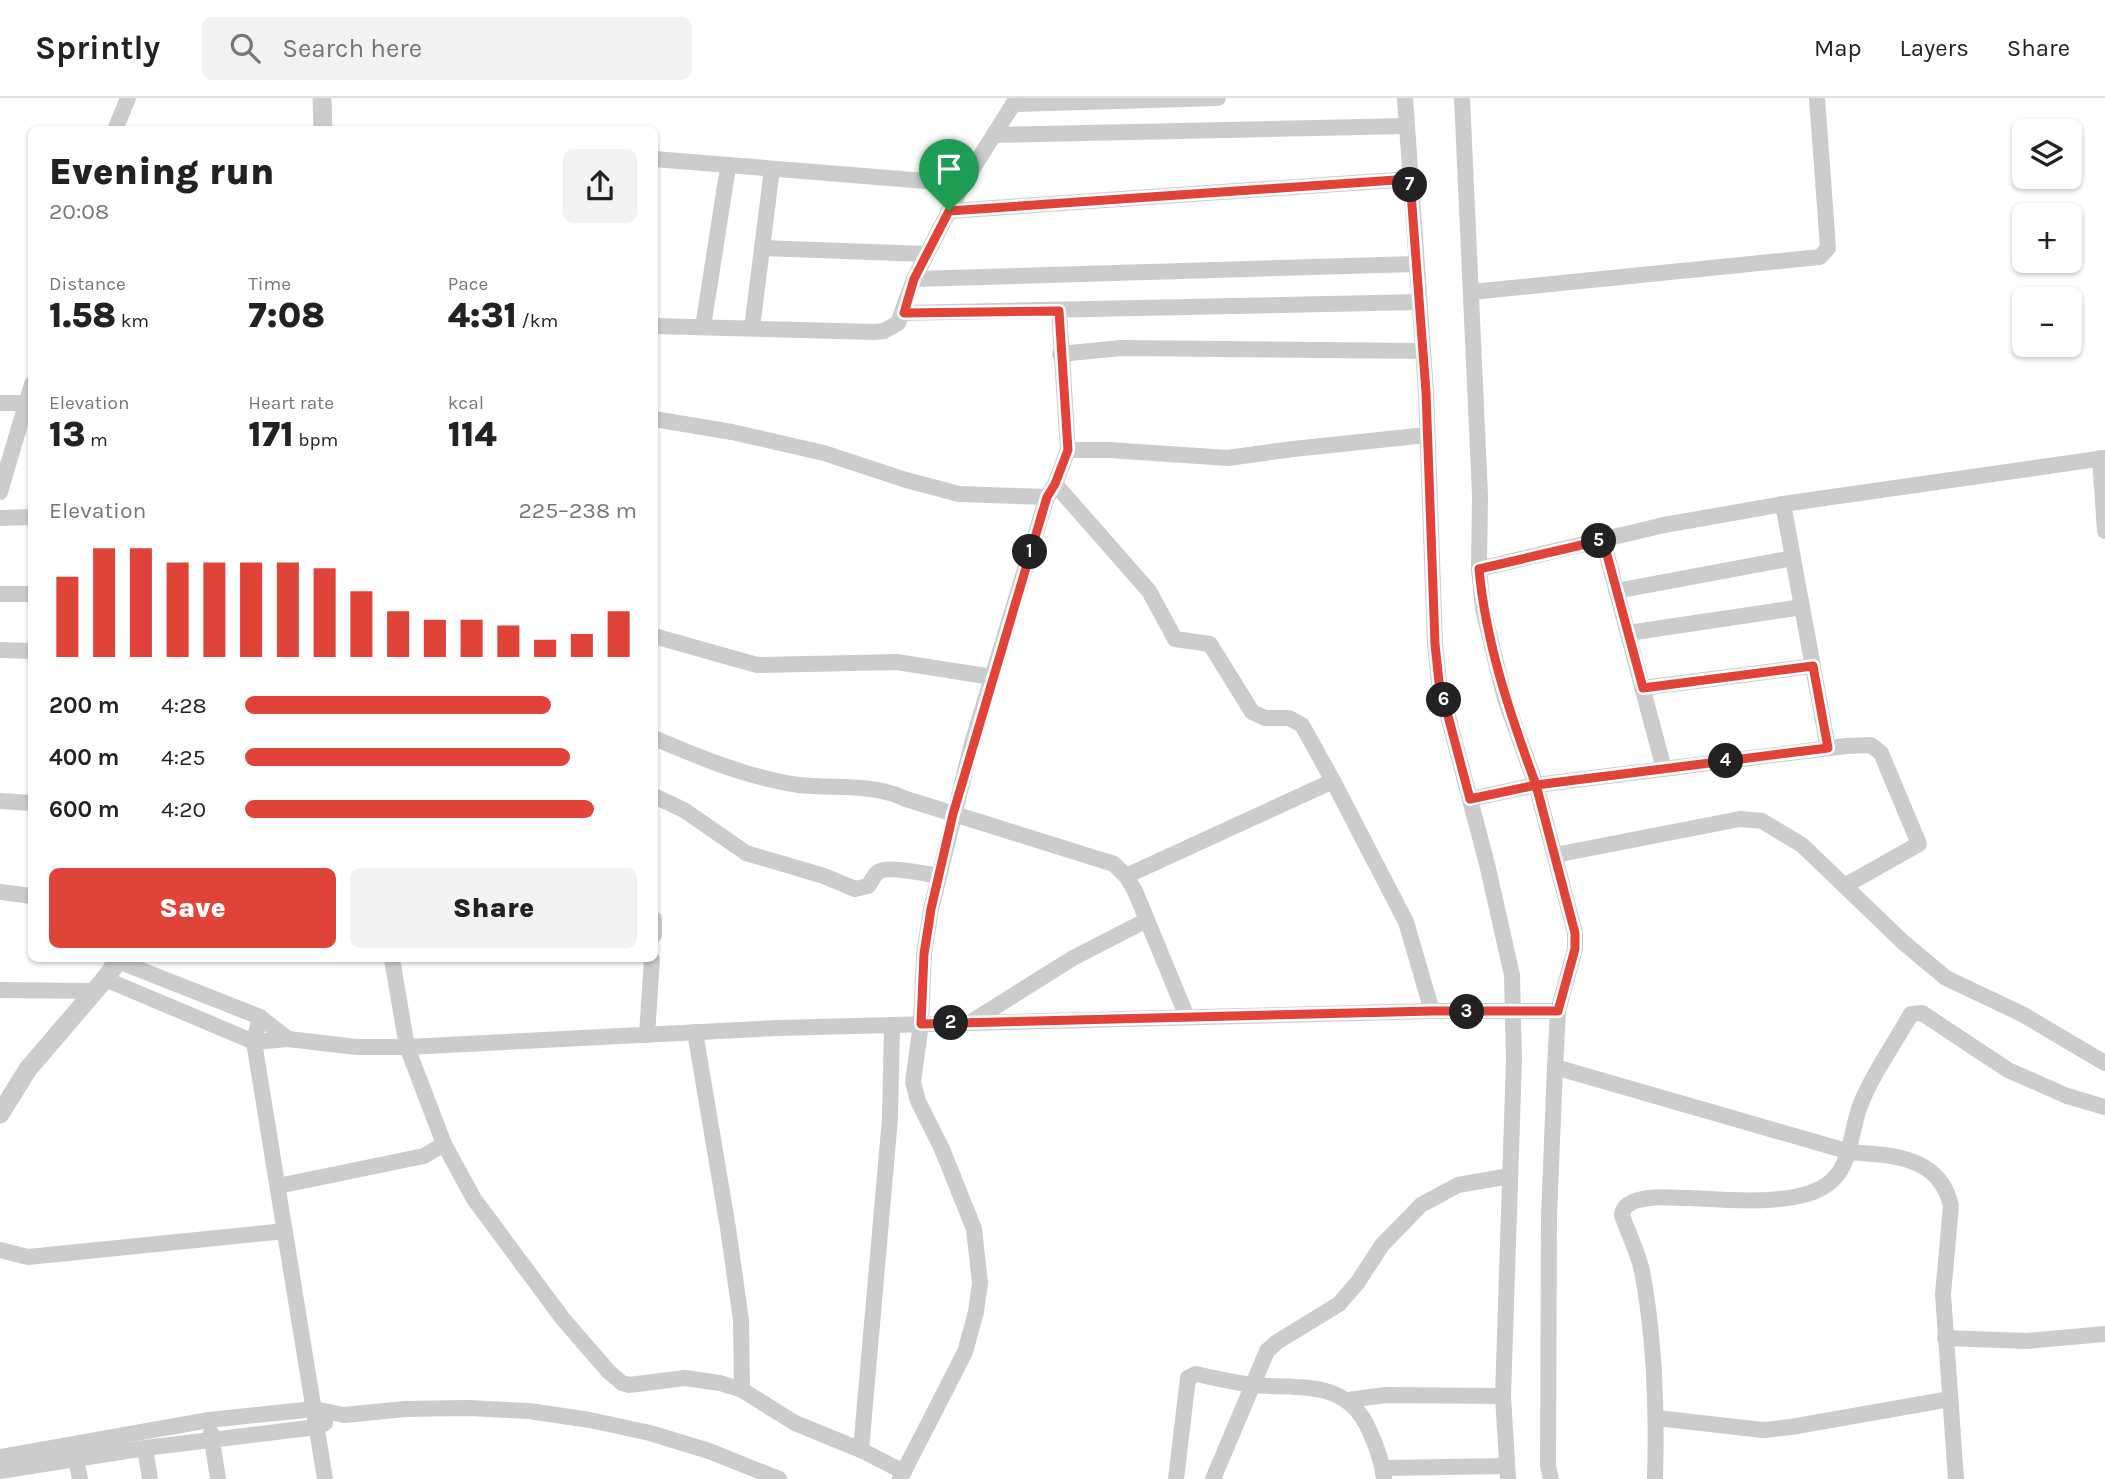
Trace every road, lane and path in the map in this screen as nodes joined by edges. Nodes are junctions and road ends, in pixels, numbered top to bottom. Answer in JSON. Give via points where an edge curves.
{"nodes":[{"id":1,"x":128,"y":98,"type":"edge"},
{"id":2,"x":322,"y":98,"type":"edge"},
{"id":3,"x":1219,"y":98,"type":"edge"},
{"id":4,"x":1405,"y":98,"type":"edge"},
{"id":5,"x":1462,"y":98,"type":"edge"},
{"id":6,"x":1817,"y":98,"type":"edge"},
{"id":7,"x":1015,"y":101,"type":"edge"},
{"id":8,"x":117,"y":126,"type":"edge"},
{"id":9,"x":323,"y":126,"type":"edge"},
{"id":10,"x":1406,"y":126,"type":"junction"},
{"id":11,"x":995,"y":135,"type":"junction"},
{"id":12,"x":658,"y":159,"type":"edge"},
{"id":13,"x":728,"y":167,"type":"junction"},
{"id":14,"x":772,"y":169,"type":"junction"},
{"id":15,"x":1410,"y":179,"type":"junction"},
{"id":16,"x":963,"y":184,"type":"junction"},
{"id":17,"x":949,"y":211,"type":"junction"},
{"id":18,"x":762,"y":248,"type":"junction"},
{"id":19,"x":926,"y":254,"type":"junction"},
{"id":20,"x":1416,"y":264,"type":"junction"},
{"id":21,"x":914,"y":279,"type":"junction"},
{"id":22,"x":1472,"y":292,"type":"junction"},
{"id":23,"x":1419,"y":302,"type":"junction"},
{"id":24,"x":1059,"y":311,"type":"junction"},
{"id":25,"x":904,"y":313,"type":"junction"},
{"id":26,"x":658,"y":326,"type":"edge"},
{"id":27,"x":703,"y":327,"type":"junction"},
{"id":28,"x":752,"y":328,"type":"junction"},
{"id":29,"x":1423,"y":351,"type":"junction"},
{"id":30,"x":1060,"y":354,"type":"junction"},
{"id":31,"x":0,"y":403,"type":"edge"},
{"id":32,"x":28,"y":403,"type":"edge"},
{"id":33,"x":28,"y":405,"type":"edge"},
{"id":34,"x":658,"y":420,"type":"edge"},
{"id":35,"x":1427,"y":435,"type":"junction"},
{"id":36,"x":7,"y":441,"type":"edge"},
{"id":37,"x":1068,"y":450,"type":"junction"},
{"id":38,"x":2103,"y":458,"type":"edge"},
{"id":39,"x":1051,"y":490,"type":"junction"},
{"id":40,"x":0,"y":492,"type":"edge"},
{"id":41,"x":1783,"y":504,"type":"junction"},
{"id":42,"x":28,"y":517,"type":"edge"},
{"id":43,"x":0,"y":518,"type":"edge"},
{"id":44,"x":2105,"y":531,"type":"edge"},
{"id":45,"x":1603,"y":540,"type":"junction"},
{"id":46,"x":1793,"y":558,"type":"junction"},
{"id":47,"x":1479,"y":569,"type":"junction"},
{"id":48,"x":1616,"y":591,"type":"junction"},
{"id":49,"x":0,"y":594,"type":"edge"},
{"id":50,"x":28,"y":594,"type":"edge"},
{"id":51,"x":1802,"y":607,"type":"junction"},
{"id":52,"x":1628,"y":633,"type":"junction"},
{"id":53,"x":658,"y":636,"type":"edge"},
{"id":54,"x":0,"y":650,"type":"edge"},
{"id":55,"x":28,"y":651,"type":"edge"},
{"id":56,"x":1813,"y":666,"type":"junction"},
{"id":57,"x":992,"y":677,"type":"junction"},
{"id":58,"x":1643,"y":688,"type":"junction"},
{"id":59,"x":658,"y":740,"type":"edge"},
{"id":60,"x":1828,"y":748,"type":"junction"},
{"id":61,"x":1664,"y":769,"type":"junction"},
{"id":62,"x":1334,"y":781,"type":"junction"},
{"id":63,"x":1536,"y":785,"type":"junction"},
{"id":64,"x":658,"y":798,"type":"edge"},
{"id":65,"x":1470,"y":799,"type":"junction"},
{"id":66,"x":0,"y":801,"type":"edge"},
{"id":67,"x":28,"y":803,"type":"edge"},
{"id":68,"x":953,"y":814,"type":"junction"},
{"id":69,"x":1555,"y":855,"type":"junction"},
{"id":70,"x":939,"y":876,"type":"junction"},
{"id":71,"x":1126,"y":876,"type":"junction"},
{"id":72,"x":1846,"y":885,"type":"junction"},
{"id":73,"x":0,"y":892,"type":"edge"},
{"id":74,"x":28,"y":896,"type":"edge"},
{"id":75,"x":1147,"y":920,"type":"junction"},
{"id":76,"x":117,"y":962,"type":"edge"},
{"id":77,"x":123,"y":962,"type":"edge"},
{"id":78,"x":393,"y":962,"type":"edge"},
{"id":79,"x":652,"y":962,"type":"edge"},
{"id":80,"x":100,"y":985,"type":"junction"},
{"id":81,"x":0,"y":990,"type":"edge"},
{"id":82,"x":1432,"y":1011,"type":"junction"},
{"id":83,"x":1558,"y":1011,"type":"junction"},
{"id":84,"x":1513,"y":1013,"type":"junction"},
{"id":85,"x":260,"y":1017,"type":"junction"},
{"id":86,"x":1187,"y":1017,"type":"junction"},
{"id":87,"x":971,"y":1022,"type":"junction"},
{"id":88,"x":921,"y":1024,"type":"junction"},
{"id":89,"x":892,"y":1025,"type":"junction"},
{"id":90,"x":695,"y":1032,"type":"junction"},
{"id":91,"x":648,"y":1035,"type":"junction"},
{"id":92,"x":288,"y":1039,"type":"junction"},
{"id":93,"x":254,"y":1042,"type":"junction"},
{"id":94,"x":407,"y":1047,"type":"junction"},
{"id":95,"x":2105,"y":1063,"type":"edge"},
{"id":96,"x":1555,"y":1067,"type":"junction"},
{"id":97,"x":2105,"y":1107,"type":"edge"},
{"id":98,"x":0,"y":1114,"type":"edge"},
{"id":99,"x":444,"y":1144,"type":"junction"},
{"id":100,"x":1850,"y":1152,"type":"junction"},
{"id":101,"x":1510,"y":1176,"type":"junction"},
{"id":102,"x":278,"y":1186,"type":"junction"},
{"id":103,"x":285,"y":1231,"type":"junction"},
{"id":104,"x":0,"y":1250,"type":"edge"},
{"id":105,"x":2105,"y":1334,"type":"edge"},
{"id":106,"x":1945,"y":1338,"type":"junction"},
{"id":107,"x":1253,"y":1384,"type":"junction"},
{"id":108,"x":742,"y":1390,"type":"junction"},
{"id":109,"x":1503,"y":1396,"type":"junction"},
{"id":110,"x":1950,"y":1399,"type":"junction"},
{"id":111,"x":1348,"y":1400,"type":"junction"},
{"id":112,"x":314,"y":1409,"type":"junction"},
{"id":113,"x":344,"y":1415,"type":"junction"},
{"id":114,"x":1657,"y":1418,"type":"junction"},
{"id":115,"x":209,"y":1420,"type":"junction"},
{"id":116,"x":317,"y":1427,"type":"junction"},
{"id":117,"x":212,"y":1441,"type":"junction"},
{"id":118,"x":145,"y":1448,"type":"junction"},
{"id":119,"x":861,"y":1450,"type":"junction"},
{"id":120,"x":0,"y":1457,"type":"edge"},
{"id":121,"x":76,"y":1459,"type":"junction"},
{"id":122,"x":0,"y":1471,"type":"edge"},
{"id":123,"x":1508,"y":1472,"type":"edge"},
{"id":124,"x":1383,"y":1473,"type":"edge"},
{"id":125,"x":902,"y":1475,"type":"edge"},
{"id":126,"x":80,"y":1479,"type":"edge"},
{"id":127,"x":150,"y":1479,"type":"edge"},
{"id":128,"x":218,"y":1479,"type":"edge"},
{"id":129,"x":325,"y":1479,"type":"edge"},
{"id":130,"x":779,"y":1479,"type":"edge"},
{"id":131,"x":1176,"y":1479,"type":"edge"},
{"id":132,"x":1213,"y":1479,"type":"edge"},
{"id":133,"x":1551,"y":1479,"type":"edge"},
{"id":134,"x":1655,"y":1479,"type":"edge"},
{"id":135,"x":1956,"y":1479,"type":"edge"}],
"edges":[{"from":1,"to":8,"type":"street"},
{"from":2,"to":9,"type":"street"},
{"from":3,"to":7,"type":"street"},
{"from":4,"to":10,"type":"street"},
{"from":5,"to":22,"type":"street"},
{"from":6,"to":22,"type":"street","via":[[1828,248],[1820,257]]},
{"from":7,"to":11,"type":"street"},
{"from":10,"to":11,"type":"street"},
{"from":10,"to":15,"type":"street"},
{"from":11,"to":16,"type":"street"},
{"from":12,"to":13,"type":"street"},
{"from":13,"to":14,"type":"street"},
{"from":13,"to":27,"type":"street"},
{"from":14,"to":16,"type":"street"},
{"from":14,"to":18,"type":"street"},
{"from":15,"to":17,"type":"street"},
{"from":15,"to":20,"type":"street"},
{"from":16,"to":17,"type":"street"},
{"from":17,"to":19,"type":"street"},
{"from":18,"to":19,"type":"street"},
{"from":18,"to":28,"type":"street"},
{"from":19,"to":21,"type":"street"},
{"from":20,"to":21,"type":"street"},
{"from":20,"to":23,"type":"street"},
{"from":21,"to":25,"type":"street"},
{"from":22,"to":47,"type":"street"},
{"from":23,"to":24,"type":"street"},
{"from":23,"to":29,"type":"street"},
{"from":24,"to":25,"type":"street"},
{"from":24,"to":30,"type":"street"},
{"from":25,"to":28,"type":"street","via":[[884,331]]},
{"from":26,"to":27,"type":"street"},
{"from":27,"to":28,"type":"street"},
{"from":29,"to":30,"type":"street","via":[[1121,348]]},
{"from":29,"to":35,"type":"street"},
{"from":30,"to":37,"type":"street"},
{"from":31,"to":32,"type":"street"},
{"from":33,"to":36,"type":"street"},
{"from":34,"to":39,"type":"street","via":[[824,453],[959,494]]},
{"from":35,"to":37,"type":"street","via":[[1228,458]]},
{"from":35,"to":65,"type":"street","via":[[1439,682]]},
{"from":36,"to":40,"type":"street"},
{"from":37,"to":39,"type":"street"},
{"from":38,"to":41,"type":"street"},
{"from":38,"to":44,"type":"street"},
{"from":39,"to":57,"type":"street"},
{"from":39,"to":62,"type":"street","via":[[1149,590],[1175,639],[1210,644],[1252,712],[1289,718],[1302,725]]},
{"from":41,"to":45,"type":"street"},
{"from":41,"to":46,"type":"street"},
{"from":42,"to":43,"type":"street"},
{"from":45,"to":47,"type":"street"},
{"from":45,"to":48,"type":"street"},
{"from":46,"to":48,"type":"street"},
{"from":46,"to":51,"type":"street"},
{"from":47,"to":63,"type":"street","via":[[1483,609],[1505,699]]},
{"from":48,"to":52,"type":"street"},
{"from":49,"to":50,"type":"street"},
{"from":51,"to":52,"type":"street"},
{"from":51,"to":56,"type":"street"},
{"from":52,"to":58,"type":"street"},
{"from":53,"to":57,"type":"street","via":[[757,665],[897,662]]},
{"from":54,"to":55,"type":"street"},
{"from":56,"to":58,"type":"street"},
{"from":56,"to":60,"type":"street"},
{"from":57,"to":68,"type":"street"},
{"from":58,"to":61,"type":"street"},
{"from":59,"to":68,"type":"street","via":[[722,767],[798,785],[879,789]]},
{"from":60,"to":61,"type":"street"},
{"from":60,"to":72,"type":"street","via":[[1861,744],[1878,749],[1919,845]]},
{"from":61,"to":63,"type":"street"},
{"from":62,"to":71,"type":"street"},
{"from":62,"to":82,"type":"street","via":[[1406,922]]},
{"from":63,"to":65,"type":"street"},
{"from":63,"to":69,"type":"street"},
{"from":64,"to":70,"type":"street","via":[[684,810],[746,853],[855,889],[864,889],[881,870]]},
{"from":65,"to":84,"type":"street","via":[[1512,975]]},
{"from":66,"to":67,"type":"street"},
{"from":68,"to":70,"type":"street"},
{"from":68,"to":71,"type":"street","via":[[1104,860]]},
{"from":69,"to":72,"type":"street","via":[[1740,819],[1762,821],[1802,845]]},
{"from":69,"to":83,"type":"street","via":[[1575,933]]},
{"from":70,"to":88,"type":"street","via":[[924,954]]},
{"from":71,"to":75,"type":"street"},
{"from":72,"to":95,"type":"street","via":[[1946,978],[2022,1014]]},
{"from":73,"to":74,"type":"street"},
{"from":75,"to":86,"type":"street"},
{"from":75,"to":87,"type":"street","via":[[1073,958]]},
{"from":76,"to":80,"type":"street"},
{"from":77,"to":85,"type":"street"},
{"from":78,"to":94,"type":"street"},
{"from":79,"to":91,"type":"street"},
{"from":80,"to":81,"type":"street"},
{"from":80,"to":93,"type":"street"},
{"from":80,"to":98,"type":"street","via":[[28,1069]]},
{"from":82,"to":84,"type":"street"},
{"from":82,"to":86,"type":"street"},
{"from":83,"to":84,"type":"street"},
{"from":83,"to":96,"type":"street"},
{"from":84,"to":101,"type":"street"},
{"from":85,"to":92,"type":"street"},
{"from":85,"to":93,"type":"street"},
{"from":86,"to":87,"type":"street"},
{"from":87,"to":88,"type":"street"},
{"from":88,"to":89,"type":"street"},
{"from":88,"to":125,"type":"street","via":[[913,1073],[915,1093],[974,1229],[980,1283],[965,1352]]},
{"from":89,"to":90,"type":"street"},
{"from":89,"to":119,"type":"street","via":[[890,1118]]},
{"from":90,"to":91,"type":"street"},
{"from":90,"to":108,"type":"street","via":[[729,1228],[741,1320]]},
{"from":91,"to":94,"type":"street"},
{"from":92,"to":93,"type":"street"},
{"from":92,"to":94,"type":"street"},
{"from":93,"to":102,"type":"street"},
{"from":94,"to":99,"type":"street"},
{"from":96,"to":100,"type":"street"},
{"from":96,"to":133,"type":"street","via":[[1548,1229]]},
{"from":97,"to":100,"type":"street","via":[[2008,1070],[1918,1012],[1911,1014],[1866,1092]]},
{"from":99,"to":102,"type":"street","via":[[424,1156]]},
{"from":99,"to":108,"type":"street","via":[[474,1199],[563,1319],[622,1383],[685,1378]]},
{"from":100,"to":106,"type":"street","via":[[1895,1155],[1918,1163],[1932,1172],[1948,1194]]},
{"from":100,"to":114,"type":"street","via":[[1833,1182],[1805,1195],[1643,1199],[1623,1210],[1641,1269]]},
{"from":101,"to":107,"type":"street","via":[[1458,1185],[1422,1205],[1382,1245],[1339,1304],[1267,1352]]},
{"from":101,"to":109,"type":"street"},
{"from":102,"to":103,"type":"street"},
{"from":103,"to":104,"type":"street","via":[[28,1257]]},
{"from":103,"to":112,"type":"street"},
{"from":105,"to":106,"type":"street","via":[[2027,1341]]},
{"from":106,"to":110,"type":"street"},
{"from":107,"to":111,"type":"street","via":[[1329,1391]]},
{"from":107,"to":131,"type":"street","via":[[1189,1376]]},
{"from":107,"to":132,"type":"street"},
{"from":108,"to":119,"type":"street","via":[[795,1423]]},
{"from":109,"to":111,"type":"street","via":[[1386,1395]]},
{"from":109,"to":123,"type":"street"},
{"from":110,"to":114,"type":"street","via":[[1763,1430]]},
{"from":110,"to":135,"type":"street"},
{"from":111,"to":124,"type":"street","via":[[1365,1420]]},
{"from":112,"to":113,"type":"street"},
{"from":112,"to":115,"type":"street"},
{"from":112,"to":116,"type":"street"},
{"from":113,"to":116,"type":"street"},
{"from":113,"to":130,"type":"street","via":[[405,1409],[529,1411],[650,1433]]},
{"from":114,"to":134,"type":"street"},
{"from":115,"to":117,"type":"street"},
{"from":115,"to":120,"type":"street"},
{"from":116,"to":117,"type":"street"},
{"from":116,"to":129,"type":"street"},
{"from":117,"to":118,"type":"street"},
{"from":117,"to":128,"type":"street"},
{"from":118,"to":121,"type":"street"},
{"from":118,"to":127,"type":"street"},
{"from":119,"to":125,"type":"street"},
{"from":121,"to":122,"type":"street"},
{"from":121,"to":126,"type":"street"},
{"from":123,"to":124,"type":"street"}]}
